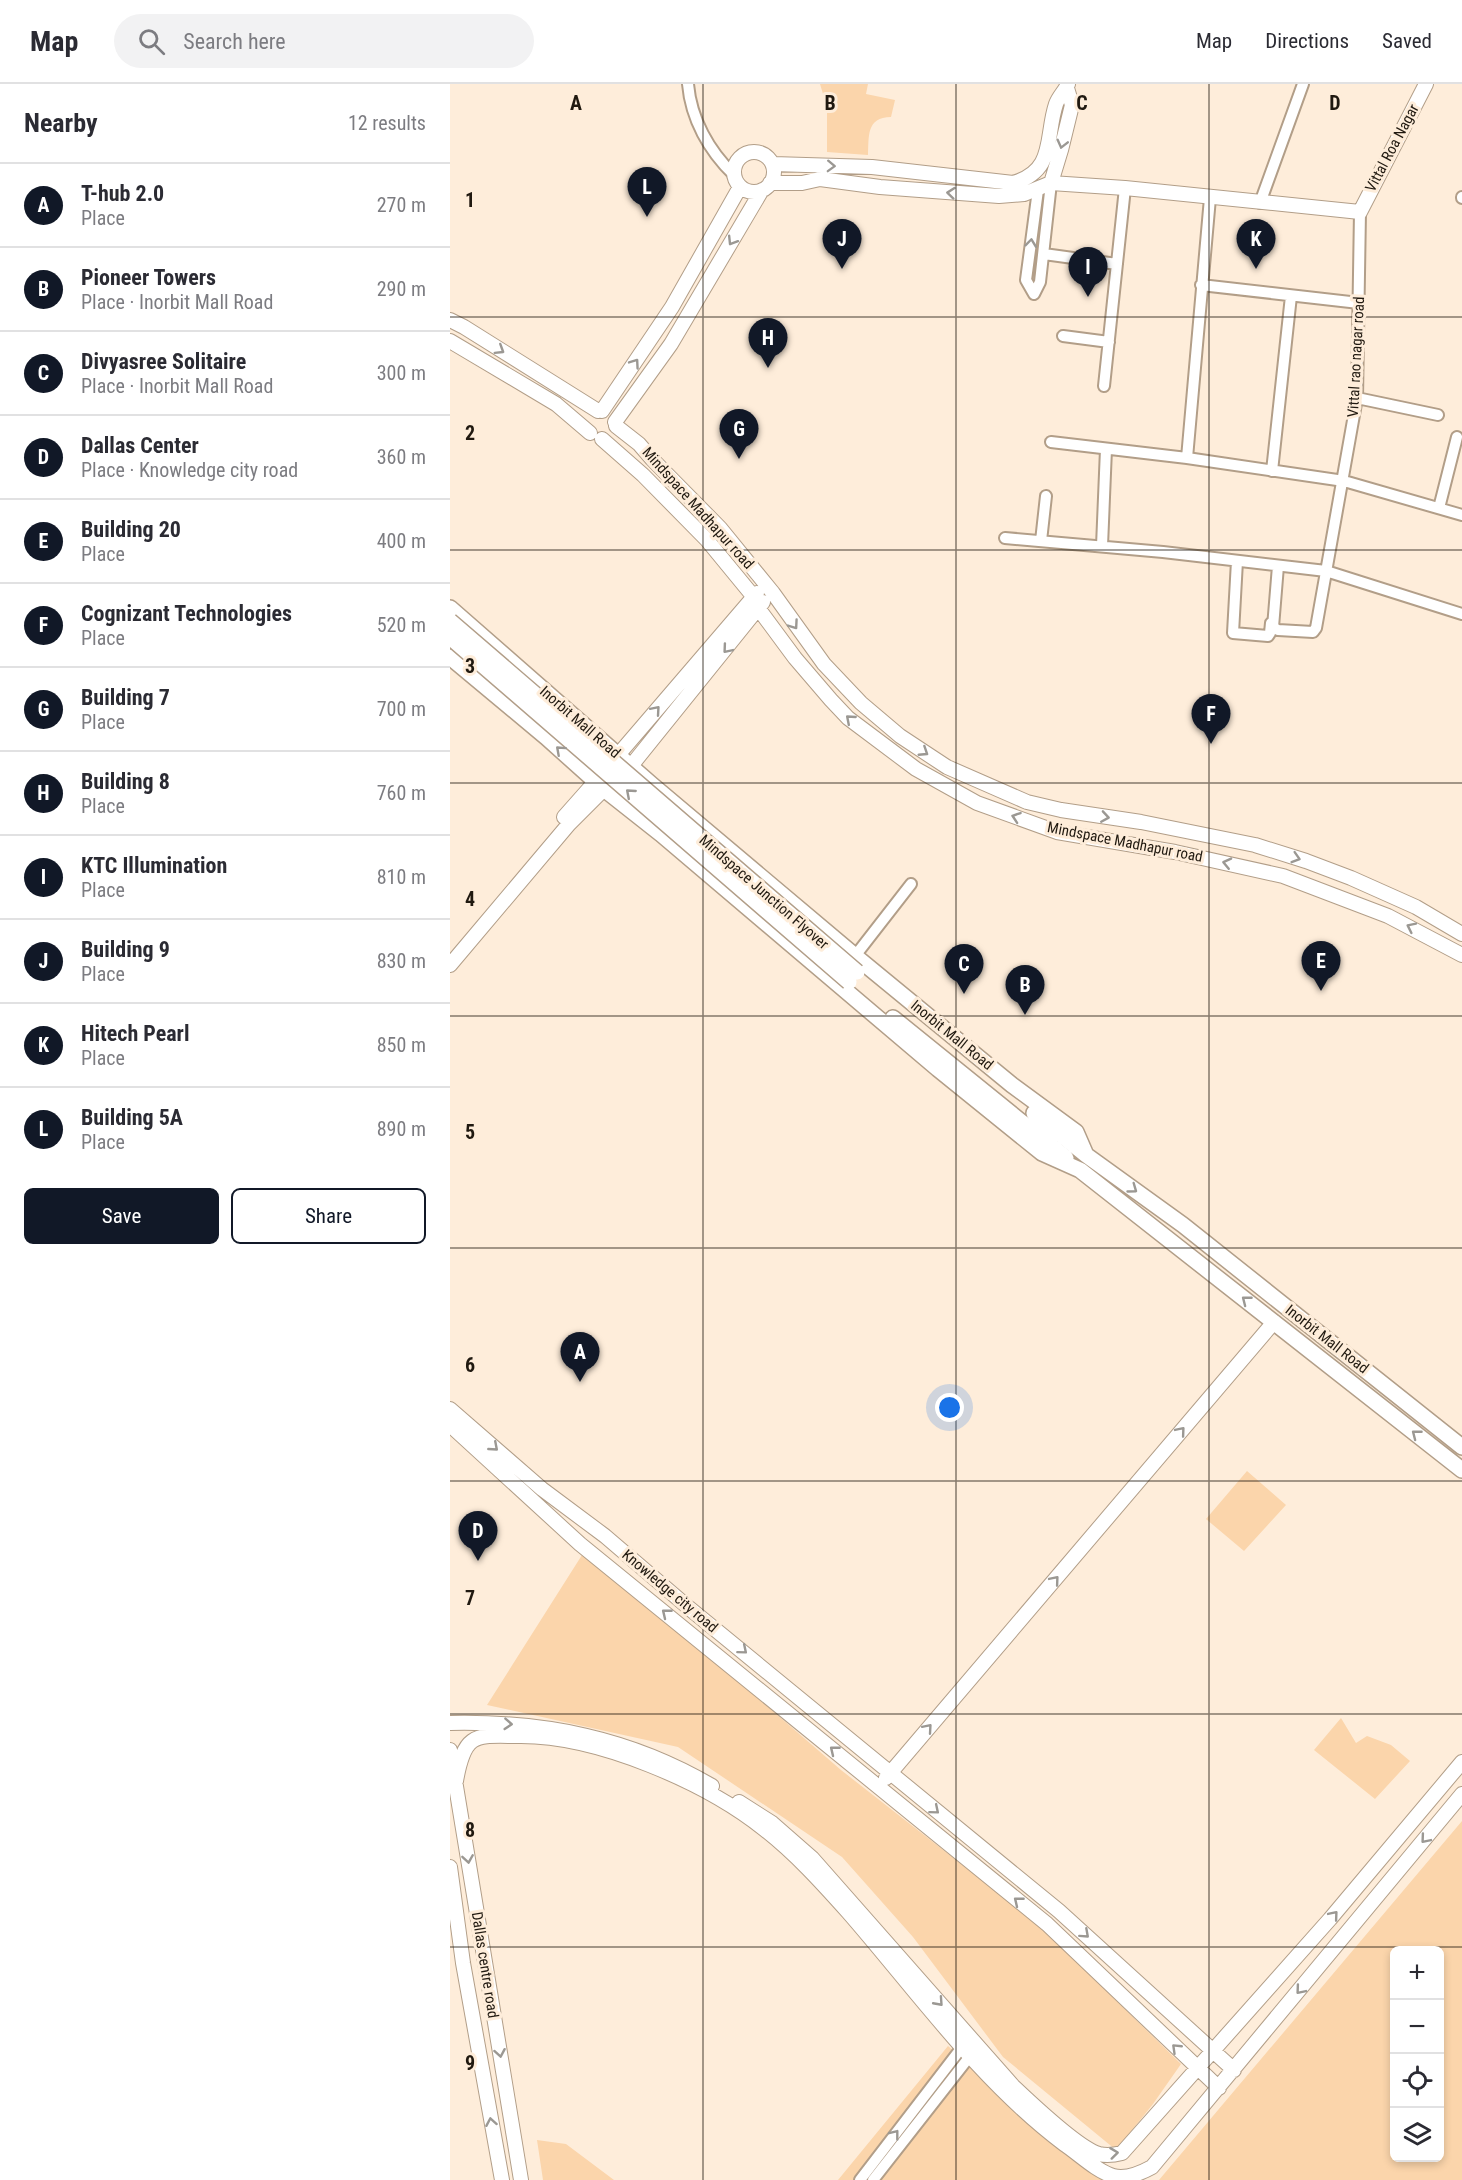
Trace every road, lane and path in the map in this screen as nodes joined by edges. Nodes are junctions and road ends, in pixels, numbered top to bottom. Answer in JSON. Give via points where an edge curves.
{"nodes":[{"id":1,"x":688,"y":84,"type":"edge"},
{"id":2,"x":1303,"y":84,"type":"edge"},
{"id":3,"x":1426,"y":84,"type":"edge"},
{"id":4,"x":1068,"y":86,"type":"edge"},
{"id":5,"x":773,"y":164,"type":"junction"},
{"id":6,"x":737,"y":181,"type":"junction"},
{"id":7,"x":1051,"y":183,"type":"junction"},
{"id":8,"x":766,"y":187,"type":"junction"},
{"id":9,"x":1125,"y":188,"type":"junction"},
{"id":10,"x":1011,"y":190,"type":"junction"},
{"id":11,"x":1038,"y":190,"type":"junction"},
{"id":12,"x":1210,"y":198,"type":"junction"},
{"id":13,"x":1260,"y":203,"type":"junction"},
{"id":14,"x":1360,"y":212,"type":"junction"},
{"id":15,"x":1044,"y":254,"type":"junction"},
{"id":16,"x":1117,"y":264,"type":"junction"},
{"id":17,"x":1201,"y":285,"type":"junction"},
{"id":18,"x":1291,"y":296,"type":"junction"},
{"id":19,"x":1359,"y":303,"type":"junction"},
{"id":20,"x":450,"y":320,"type":"edge"},
{"id":21,"x":1064,"y":336,"type":"dead end"},
{"id":22,"x":450,"y":341,"type":"edge"},
{"id":23,"x":1109,"y":342,"type":"junction"},
{"id":24,"x":1104,"y":387,"type":"dead end"},
{"id":25,"x":1357,"y":398,"type":"junction"},
{"id":26,"x":600,"y":411,"type":"junction"},
{"id":27,"x":1438,"y":415,"type":"dead end"},
{"id":28,"x":616,"y":424,"type":"junction"},
{"id":29,"x":596,"y":436,"type":"junction"},
{"id":30,"x":1457,"y":437,"type":"dead end"},
{"id":31,"x":1051,"y":442,"type":"dead end"},
{"id":32,"x":1106,"y":449,"type":"junction"},
{"id":33,"x":1187,"y":458,"type":"junction"},
{"id":34,"x":1272,"y":471,"type":"junction"},
{"id":35,"x":1344,"y":481,"type":"junction"},
{"id":36,"x":1046,"y":496,"type":"dead end"},
{"id":37,"x":1439,"y":508,"type":"junction"},
{"id":38,"x":1462,"y":514,"type":"edge"},
{"id":39,"x":1005,"y":538,"type":"dead end"},
{"id":40,"x":1041,"y":541,"type":"junction"},
{"id":41,"x":1102,"y":546,"type":"junction"},
{"id":42,"x":1237,"y":561,"type":"junction"},
{"id":43,"x":1277,"y":566,"type":"junction"},
{"id":44,"x":1326,"y":571,"type":"junction"},
{"id":45,"x":769,"y":589,"type":"junction"},
{"id":46,"x":756,"y":602,"type":"junction"},
{"id":47,"x":450,"y":608,"type":"edge"},
{"id":48,"x":1462,"y":614,"type":"edge"},
{"id":49,"x":450,"y":621,"type":"edge"},
{"id":50,"x":450,"y":637,"type":"edge"},
{"id":51,"x":502,"y":653,"type":"junction"},
{"id":52,"x":450,"y":657,"type":"edge"},
{"id":53,"x":476,"y":679,"type":"junction"},
{"id":54,"x":618,"y":755,"type":"junction"},
{"id":55,"x":630,"y":766,"type":"junction"},
{"id":56,"x":599,"y":786,"type":"junction"},
{"id":57,"x":1061,"y":810,"type":"junction"},
{"id":58,"x":1057,"y":832,"type":"junction"},
{"id":59,"x":545,"y":846,"type":"junction"},
{"id":60,"x":911,"y":884,"type":"dead end"},
{"id":61,"x":791,"y":902,"type":"junction"},
{"id":62,"x":770,"y":926,"type":"junction"},
{"id":63,"x":1462,"y":934,"type":"edge"},
{"id":64,"x":450,"y":952,"type":"edge"},
{"id":65,"x":1462,"y":955,"type":"edge"},
{"id":66,"x":450,"y":965,"type":"edge"},
{"id":67,"x":854,"y":970,"type":"junction"},
{"id":68,"x":1083,"y":1162,"type":"junction"},
{"id":69,"x":1274,"y":1322,"type":"junction"},
{"id":70,"x":450,"y":1409,"type":"edge"},
{"id":71,"x":450,"y":1425,"type":"edge"},
{"id":72,"x":1462,"y":1447,"type":"edge"},
{"id":73,"x":1462,"y":1470,"type":"edge"},
{"id":74,"x":450,"y":1723,"type":"edge"},
{"id":75,"x":450,"y":1750,"type":"edge"},
{"id":76,"x":1462,"y":1762,"type":"edge"},
{"id":77,"x":890,"y":1772,"type":"junction"},
{"id":78,"x":456,"y":1781,"type":"junction"},
{"id":79,"x":879,"y":1787,"type":"junction"},
{"id":80,"x":1462,"y":1794,"type":"edge"},
{"id":81,"x":450,"y":1868,"type":"edge"},
{"id":82,"x":482,"y":1946,"type":"junction"},
{"id":83,"x":456,"y":1950,"type":"edge"},
{"id":84,"x":484,"y":1960,"type":"junction"},
{"id":85,"x":457,"y":1964,"type":"edge"},
{"id":86,"x":970,"y":2047,"type":"junction"},
{"id":87,"x":1213,"y":2050,"type":"junction"},
{"id":88,"x":1197,"y":2068,"type":"junction"},
{"id":89,"x":1234,"y":2070,"type":"junction"},
{"id":90,"x":1219,"y":2088,"type":"junction"},
{"id":91,"x":868,"y":2178,"type":"edge"},
{"id":92,"x":502,"y":2180,"type":"edge"},
{"id":93,"x":521,"y":2180,"type":"edge"}],
"edges":[{"from":1,"to":6,"type":"street","via":[[696,123]]},
{"from":2,"to":13,"type":"street"},
{"from":3,"to":14,"type":"street","name":"Vittal Roa Nagar"},
{"from":4,"to":7,"type":"street","one_way":true,"via":[[1072,105]]},
{"from":4,"to":10,"type":"street","via":[[1056,104],[1040,169]]},
{"from":5,"to":6,"type":"street","via":[[761,153],[745,153],[734,166]]},
{"from":5,"to":8,"type":"street","via":[[774,174]]},
{"from":5,"to":10,"type":"street","one_way":true,"via":[[872,167]]},
{"from":6,"to":8,"type":"street","via":[[750,192]]},
{"from":26,"to":6,"type":"street","one_way":true,"via":[[672,307]]},
{"from":7,"to":9,"type":"street"},
{"from":7,"to":11,"type":"street"},
{"from":7,"to":15,"type":"street"},
{"from":10,"to":8,"type":"street","one_way":true,"via":[[975,195],[820,179]]},
{"from":8,"to":28,"type":"street","one_way":true},
{"from":9,"to":12,"type":"street"},
{"from":9,"to":16,"type":"street"},
{"from":10,"to":11,"type":"street"},
{"from":15,"to":11,"type":"street","one_way":true,"via":[[1035,294],[1026,280]]},
{"from":12,"to":13,"type":"street"},
{"from":12,"to":17,"type":"street"},
{"from":13,"to":14,"type":"street"},
{"from":14,"to":19,"type":"street","name":"Vittal rao nagar road"},
{"from":15,"to":16,"type":"street"},
{"from":16,"to":23,"type":"street"},
{"from":17,"to":18,"type":"street"},
{"from":17,"to":33,"type":"street"},
{"from":18,"to":19,"type":"street"},
{"from":18,"to":34,"type":"street"},
{"from":19,"to":25,"type":"street","name":"Vittal rao nagar road"},
{"from":20,"to":26,"type":"street","one_way":true},
{"from":21,"to":23,"type":"street"},
{"from":22,"to":29,"type":"street","name":"Mindspace Madhapur road","via":[[556,404]]},
{"from":23,"to":24,"type":"street"},
{"from":25,"to":27,"type":"street"},
{"from":25,"to":35,"type":"street","name":"Vittal rao nagar road"},
{"from":26,"to":28,"type":"street","via":[[614,417]]},
{"from":26,"to":29,"type":"street","via":[[588,420]]},
{"from":28,"to":29,"type":"street","via":[[612,435]]},
{"from":28,"to":45,"type":"street","name":"Mindspace Madhapur road","via":[[720,528]]},
{"from":29,"to":46,"type":"street","name":"Mindspace Madhapur road","via":[[643,475],[707,540]]},
{"from":30,"to":37,"type":"street"},
{"from":31,"to":32,"type":"street"},
{"from":32,"to":33,"type":"street"},
{"from":32,"to":41,"type":"street"},
{"from":33,"to":34,"type":"street"},
{"from":34,"to":35,"type":"street"},
{"from":35,"to":37,"type":"street"},
{"from":35,"to":44,"type":"street","name":"Vittal rao nagar road"},
{"from":36,"to":40,"type":"street"},
{"from":37,"to":38,"type":"street"},
{"from":39,"to":40,"type":"street"},
{"from":40,"to":41,"type":"street"},
{"from":41,"to":42,"type":"street"},
{"from":42,"to":43,"type":"street"},
{"from":42,"to":43,"type":"street","via":[[1235,635],[1270,635]]},
{"from":43,"to":44,"type":"street"},
{"from":43,"to":44,"type":"street","name":"Vittal rao nagar road","via":[[1273,627],[1278,630],[1313,632]]},
{"from":44,"to":48,"type":"street"},
{"from":45,"to":46,"type":"street"},
{"from":45,"to":57,"type":"street","name":"Mindspace Madhapur road","one_way":true,"via":[[824,664],[900,736],[947,767],[1027,801]]},
{"from":54,"to":46,"type":"street","one_way":true},
{"from":46,"to":55,"type":"street","one_way":true,"via":[[744,629]]},
{"from":58,"to":46,"type":"street","name":"Mindspace Madhapur road","one_way":true,"via":[[977,803],[916,770],[848,718],[795,658]]},
{"from":47,"to":51,"type":"main road","name":"Inorbit Mall Road"},
{"from":49,"to":67,"type":"main road","name":"Mindspace Junction Flyover","bridge":true},
{"from":67,"to":50,"type":"main road","name":"Mindspace Junction Flyover","one_way":true,"bridge":true},
{"from":51,"to":53,"type":"main road"},
{"from":51,"to":54,"type":"main road","name":"Inorbit Mall Road"},
{"from":52,"to":53,"type":"main road","name":"Inorbit Mall Road"},
{"from":56,"to":53,"type":"main road","name":"Inorbit Mall Road","one_way":true},
{"from":54,"to":55,"type":"main road","name":"Inorbit Mall Road"},
{"from":55,"to":61,"type":"main road","name":"Inorbit Mall Road"},
{"from":56,"to":59,"type":"street","via":[[569,824]]},
{"from":56,"to":62,"type":"main road","name":"Inorbit Mall Road"},
{"from":57,"to":58,"type":"street","name":"Mindspace Madhapur road"},
{"from":57,"to":63,"type":"street","name":"Mindspace Madhapur road","one_way":true,"via":[[1255,845],[1352,878],[1416,906]]},
{"from":65,"to":58,"type":"street","name":"Mindspace Madhapur road","one_way":true,"via":[[1388,916],[1278,875]]},
{"from":59,"to":64,"type":"street"},
{"from":59,"to":66,"type":"street"},
{"from":60,"to":67,"type":"street"},
{"from":61,"to":62,"type":"main road"},
{"from":61,"to":67,"type":"main road","name":"Inorbit Mall Road"},
{"from":62,"to":68,"type":"main road","name":"Inorbit Mall Road","via":[[1042,1153]]},
{"from":67,"to":68,"type":"main road","name":"Mindspace Junction Flyover"},
{"from":69,"to":68,"type":"main road","name":"Inorbit Mall Road","one_way":true},
{"from":68,"to":72,"type":"main road","name":"Inorbit Mall Road","one_way":true,"via":[[1183,1225]]},
{"from":73,"to":69,"type":"main road","name":"Inorbit Mall Road","one_way":true},
{"from":77,"to":69,"type":"street","one_way":true},
{"from":70,"to":77,"type":"street","name":"Knowledge city road","one_way":true},
{"from":79,"to":71,"type":"street","name":"Knowledge city road","one_way":true,"via":[[580,1544]]},
{"from":74,"to":86,"type":"street","one_way":true,"via":[[526,1725],[592,1736],[682,1768],[754,1811],[812,1858]]},
{"from":75,"to":78,"type":"street","name":"Dallas centre road"},
{"from":87,"to":76,"type":"street","one_way":true},
{"from":77,"to":79,"type":"street"},
{"from":77,"to":87,"type":"street","name":"Knowledge city road","one_way":true,"via":[[1065,1916]]},
{"from":78,"to":82,"type":"street","name":"Dallas centre road","one_way":true},
{"from":78,"to":86,"type":"street","via":[[464,1747],[476,1738],[539,1737],[629,1758],[703,1790],[764,1828],[808,1869]]},
{"from":88,"to":79,"type":"street","name":"Knowledge city road","one_way":true,"via":[[1047,1924]]},
{"from":80,"to":89,"type":"street","one_way":true},
{"from":81,"to":83,"type":"street","name":"Dallas centre road"},
{"from":82,"to":83,"type":"street"},
{"from":82,"to":84,"type":"street","name":"Dallas centre road"},
{"from":83,"to":85,"type":"street","name":"Dallas centre road"},
{"from":84,"to":85,"type":"street"},
{"from":84,"to":93,"type":"street","name":"Dallas centre road","one_way":true},
{"from":92,"to":85,"type":"street","name":"Dallas centre road","one_way":true},
{"from":86,"to":88,"type":"street","one_way":true,"via":[[1043,2114],[1091,2150],[1111,2156],[1122,2153]]},
{"from":86,"to":90,"type":"street","via":[[1008,2096],[1044,2129],[1101,2170],[1121,2178],[1152,2167]]},
{"from":86,"to":91,"type":"street"},
{"from":87,"to":88,"type":"street"},
{"from":87,"to":89,"type":"street","name":"Knowledge city road"},
{"from":88,"to":90,"type":"street","name":"Knowledge city road"},
{"from":89,"to":90,"type":"street"}]}
